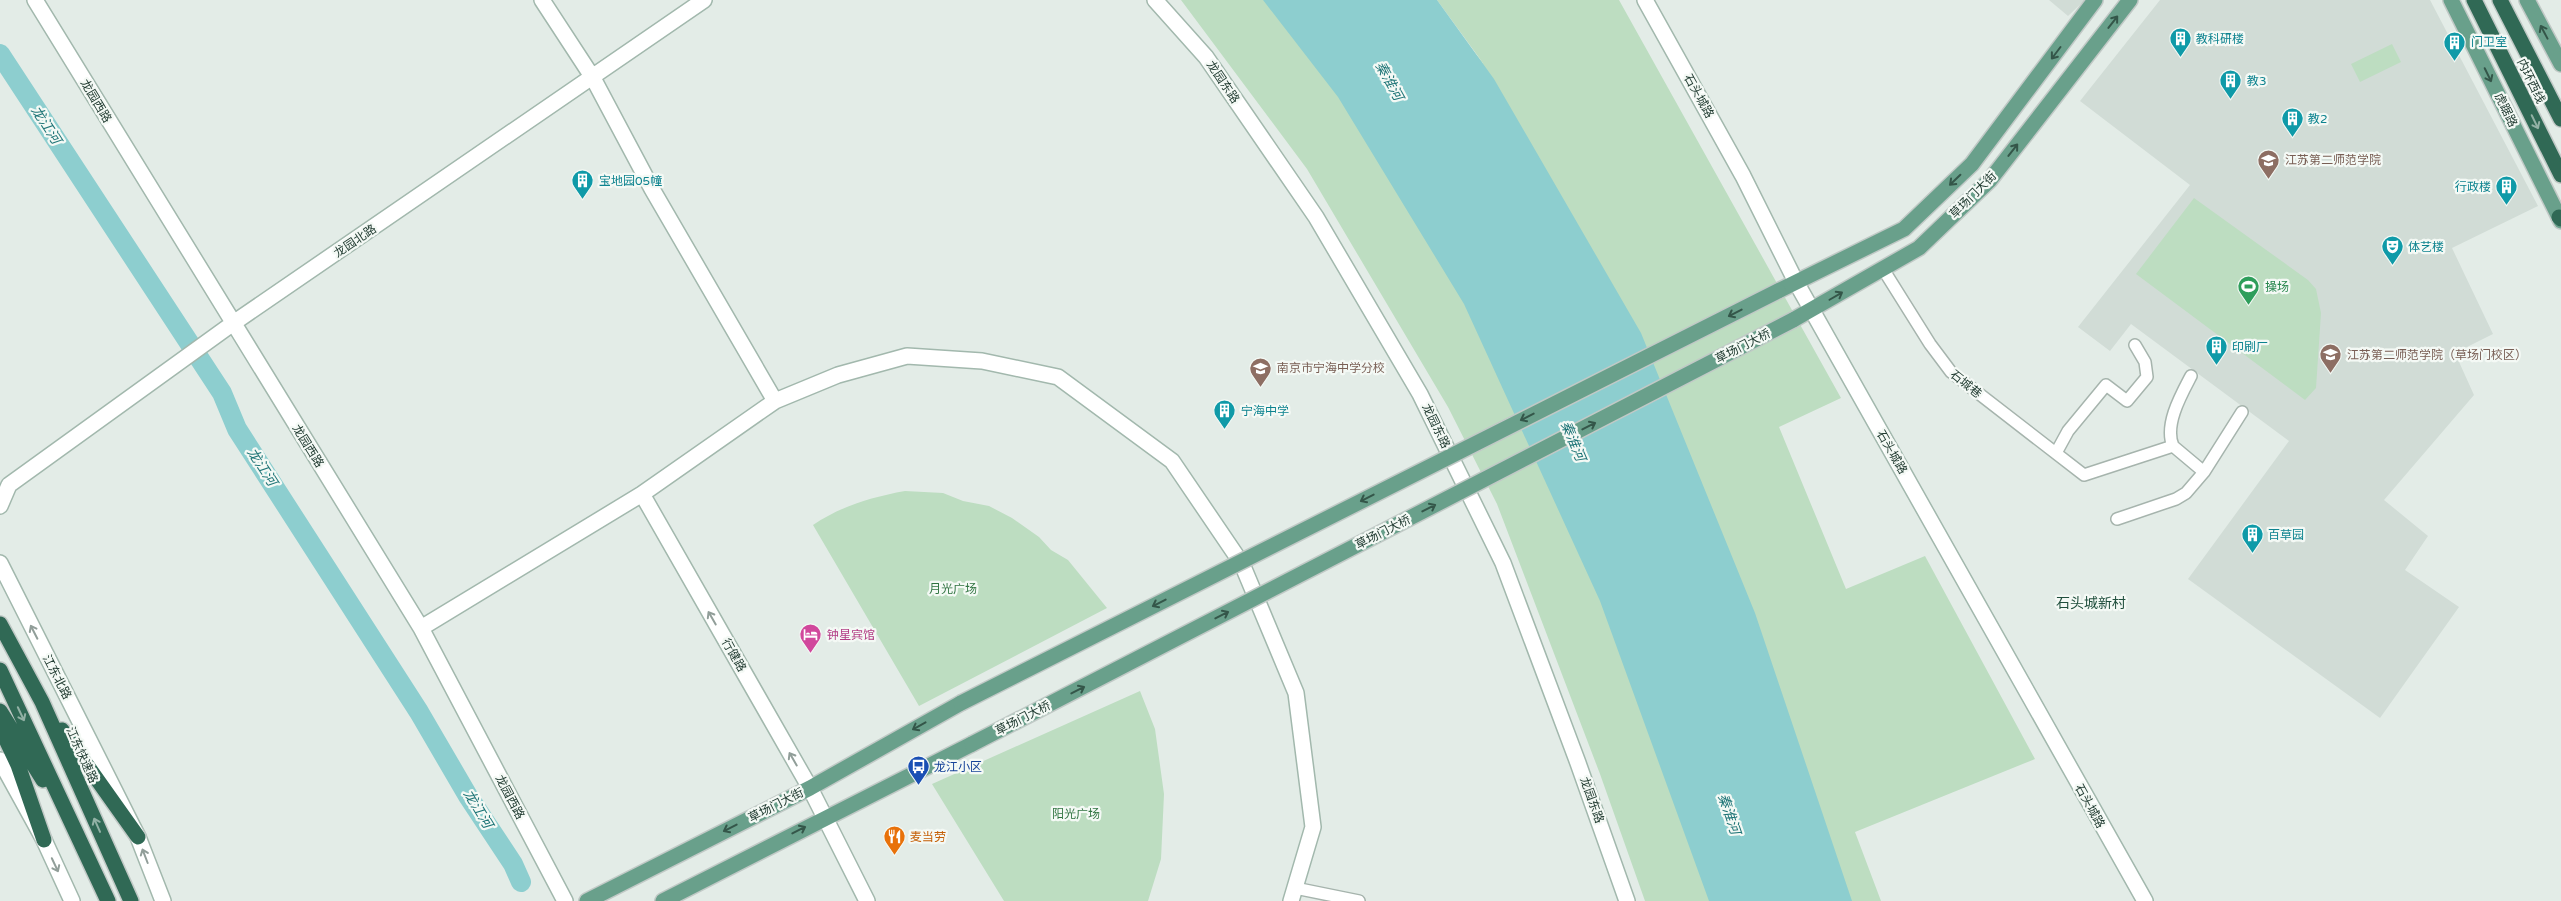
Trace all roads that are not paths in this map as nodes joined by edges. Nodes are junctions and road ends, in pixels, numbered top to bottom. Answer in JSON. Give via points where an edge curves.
{"nodes":[{"id":1,"x":35,"y":0,"type":"edge"},
{"id":2,"x":542,"y":0,"type":"edge"},
{"id":3,"x":704,"y":0,"type":"edge"},
{"id":4,"x":1155,"y":0,"type":"edge"},
{"id":5,"x":1645,"y":0,"type":"edge"},
{"id":6,"x":2095,"y":0,"type":"edge"},
{"id":7,"x":2130,"y":0,"type":"edge"},
{"id":8,"x":2451,"y":0,"type":"edge"},
{"id":9,"x":2474,"y":0,"type":"edge"},
{"id":10,"x":2500,"y":0,"type":"edge"},
{"id":11,"x":2527,"y":0,"type":"edge"},
{"id":12,"x":2561,"y":64,"type":"edge"},
{"id":13,"x":593,"y":78,"type":"junction"},
{"id":14,"x":2561,"y":120,"type":"edge"},
{"id":15,"x":2561,"y":175,"type":"edge"},
{"id":16,"x":2560,"y":219,"type":"edge"},
{"id":17,"x":1883,"y":269,"type":"junction"},
{"id":18,"x":1796,"y":282,"type":"junction"},
{"id":19,"x":1812,"y":310,"type":"junction"},
{"id":20,"x":1793,"y":320,"type":"joint"},
{"id":21,"x":232,"y":324,"type":"junction"},
{"id":22,"x":2135,"y":345,"type":"dead end"},
{"id":23,"x":2192,"y":376,"type":"dead end"},
{"id":24,"x":775,"y":401,"type":"junction"},
{"id":25,"x":2242,"y":412,"type":"dead end"},
{"id":26,"x":2174,"y":446,"type":"junction"},
{"id":27,"x":2056,"y":453,"type":"junction"},
{"id":28,"x":2204,"y":472,"type":"junction"},
{"id":29,"x":4,"y":485,"type":"edge"},
{"id":30,"x":642,"y":494,"type":"junction"},
{"id":31,"x":0,"y":506,"type":"edge"},
{"id":32,"x":2117,"y":519,"type":"dead end"},
{"id":33,"x":0,"y":563,"type":"edge"},
{"id":34,"x":0,"y":624,"type":"edge"},
{"id":35,"x":420,"y":628,"type":"junction"},
{"id":36,"x":0,"y":670,"type":"edge"},
{"id":37,"x":42,"y":702,"type":"junction"},
{"id":38,"x":0,"y":711,"type":"edge"},
{"id":39,"x":0,"y":726,"type":"edge"},
{"id":40,"x":0,"y":760,"type":"edge"},
{"id":41,"x":810,"y":788,"type":"junction"},
{"id":42,"x":824,"y":817,"type":"junction"},
{"id":43,"x":138,"y":837,"type":"junction"},
{"id":44,"x":44,"y":840,"type":"junction"},
{"id":45,"x":81,"y":840,"type":"junction"},
{"id":46,"x":1293,"y":895,"type":"edge"},
{"id":47,"x":72,"y":901,"type":"edge"},
{"id":48,"x":108,"y":901,"type":"edge"},
{"id":49,"x":131,"y":901,"type":"edge"},
{"id":50,"x":163,"y":901,"type":"edge"},
{"id":51,"x":565,"y":901,"type":"edge"},
{"id":52,"x":587,"y":901,"type":"edge"},
{"id":53,"x":663,"y":901,"type":"edge"},
{"id":54,"x":867,"y":901,"type":"edge"},
{"id":55,"x":1359,"y":901,"type":"edge"},
{"id":56,"x":1627,"y":901,"type":"edge"},
{"id":57,"x":2145,"y":901,"type":"edge"}],
"edges":[{"from":1,"to":21,"type":"street","name":"龙园西路"},
{"from":2,"to":13,"type":"street"},
{"from":3,"to":13,"type":"street","name":"龙园北路"},
{"from":4,"to":56,"type":"street","name":"龙园东路","via":[[1206,57],[1316,217],[1420,394],[1503,563]]},
{"from":5,"to":18,"type":"street","name":"石头城路","via":[[1743,176]]},
{"from":6,"to":18,"type":"main road","name":"草场门大街","one_way":true,"via":[[1972,164],[1904,229]]},
{"from":17,"to":7,"type":"main road","name":"草场门大街","one_way":true,"via":[[1919,248],[1990,180]]},
{"from":8,"to":16,"type":"main road","name":"虎踞路","one_way":true},
{"from":9,"to":15,"type":"highway","name":"内环西线","one_way":true},
{"from":10,"to":14,"type":"highway","name":"内环西线"},
{"from":12,"to":11,"type":"main road","one_way":true},
{"from":13,"to":21,"type":"street","name":"龙园北路"},
{"from":13,"to":24,"type":"street","via":[[652,189]]},
{"from":19,"to":17,"type":"main road","name":"草场门大街","one_way":true},
{"from":17,"to":27,"type":"street","name":"石城巷","via":[[1951,372]]},
{"from":18,"to":19,"type":"street","name":"石头城路"},
{"from":18,"to":41,"type":"main road","name":"草场门大街","one_way":true,"bridge":true,"via":[[962,703]]},
{"from":19,"to":20,"type":"main road","name":"草场门大街"},
{"from":19,"to":57,"type":"street","name":"石头城路"},
{"from":42,"to":20,"type":"main road","name":"草场门大桥","one_way":true,"bridge":true,"via":[[972,744]]},
{"from":21,"to":29,"type":"street","name":"龙园北路"},
{"from":21,"to":35,"type":"street","name":"龙园西路"},
{"from":22,"to":27,"type":"street","via":[[2145,362],[2147,376],[2126,401],[2106,385],[2068,432]]},
{"from":23,"to":26,"type":"street","via":[[2170,427]]},
{"from":24,"to":30,"type":"street"},
{"from":24,"to":46,"type":"street","via":[[838,375],[907,356],[982,361],[1058,377],[1172,461],[1242,564],[1296,693],[1313,827]]},
{"from":25,"to":28,"type":"street"},
{"from":26,"to":27,"type":"street","name":"石城巷","via":[[2084,475]]},
{"from":26,"to":28,"type":"street"},
{"from":28,"to":32,"type":"street","via":[[2186,493],[2176,499]]},
{"from":29,"to":31,"type":"street"},
{"from":30,"to":35,"type":"street"},
{"from":41,"to":30,"type":"street","name":"行健路","one_way":true},
{"from":43,"to":33,"type":"street","name":"江东北路","one_way":true},
{"from":34,"to":37,"type":"highway","name":"江东快速路"},
{"from":35,"to":51,"type":"street","name":"龙园西路"},
{"from":36,"to":45,"type":"highway","one_way":true},
{"from":37,"to":43,"type":"highway"},
{"from":49,"to":37,"type":"highway","name":"江东快速路","one_way":true},
{"from":38,"to":45,"type":"highway"},
{"from":39,"to":44,"type":"highway"},
{"from":40,"to":44,"type":"street"},
{"from":41,"to":42,"type":"street","name":"行健路"},
{"from":41,"to":52,"type":"main road","name":"草场门大街","one_way":true},
{"from":53,"to":42,"type":"main road","one_way":true},
{"from":42,"to":54,"type":"street","name":"行健路"},
{"from":50,"to":43,"type":"street","name":"江东北路","one_way":true},
{"from":44,"to":47,"type":"street","one_way":true},
{"from":45,"to":48,"type":"highway"},
{"from":46,"to":55,"type":"street"}]}
